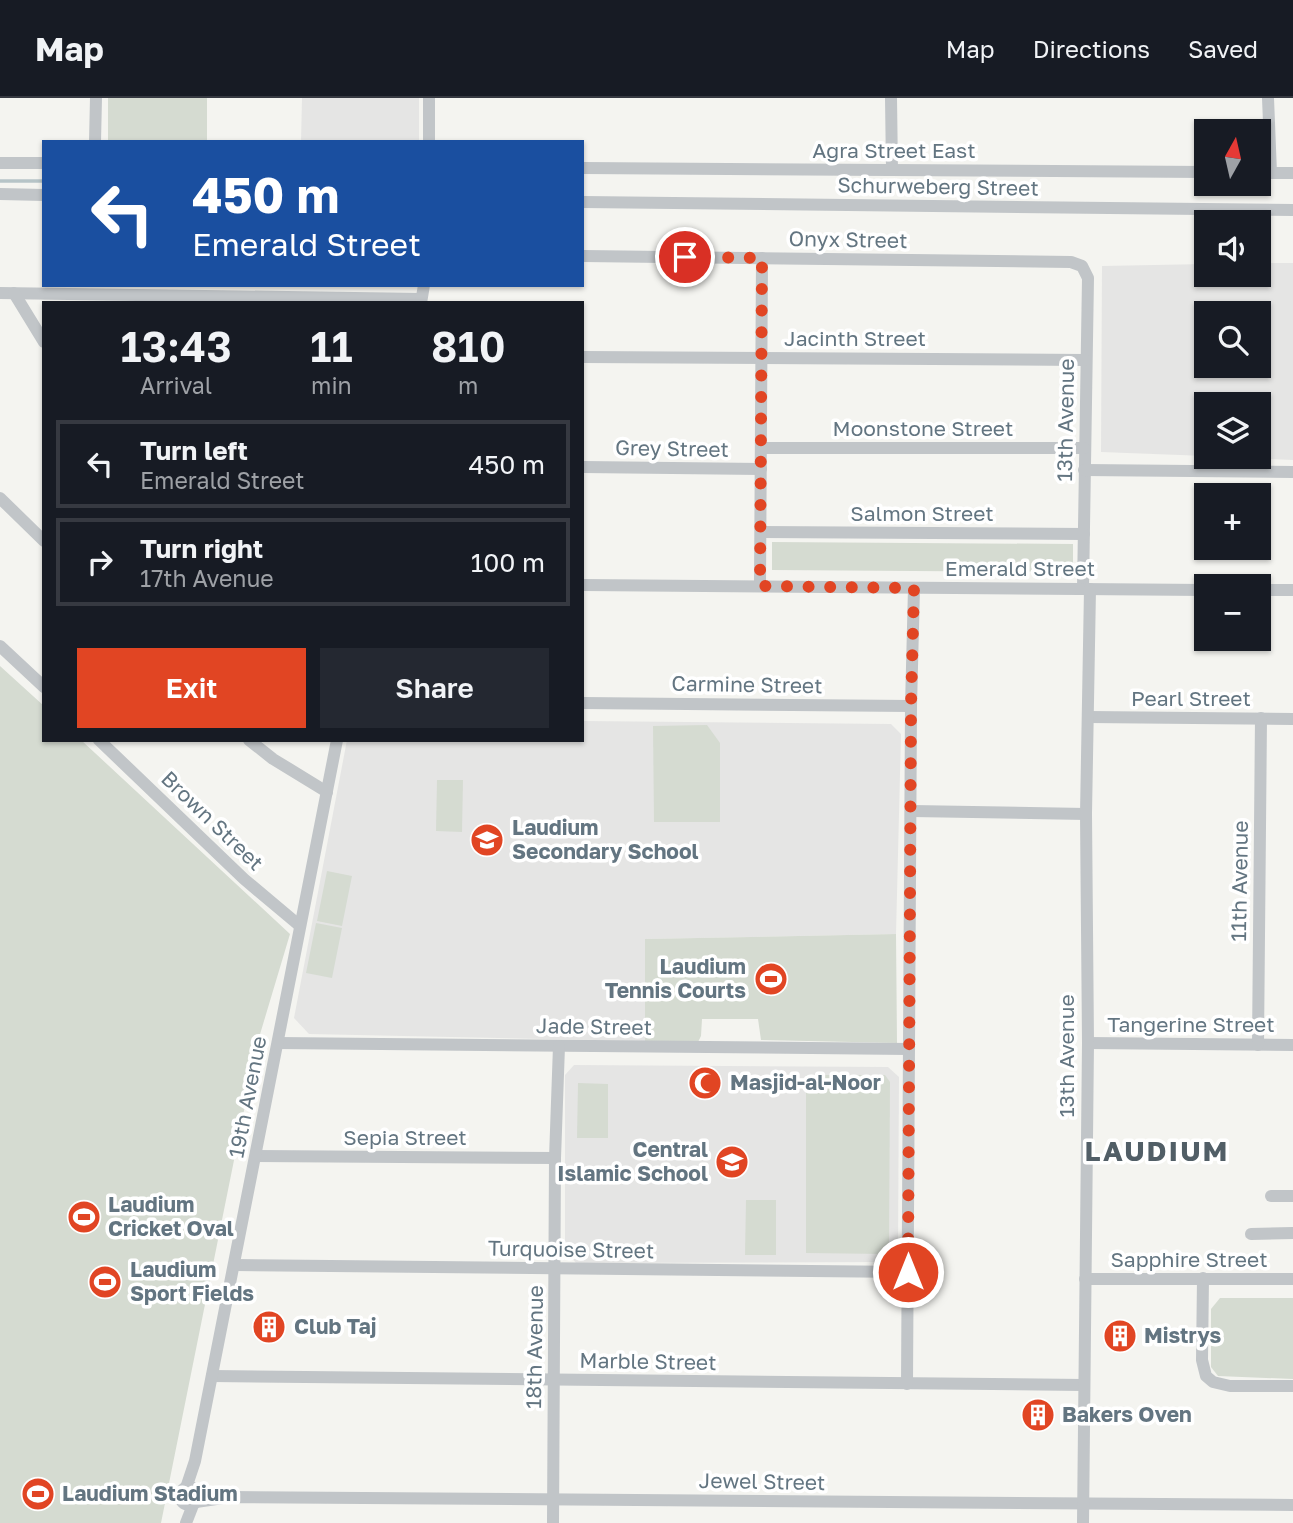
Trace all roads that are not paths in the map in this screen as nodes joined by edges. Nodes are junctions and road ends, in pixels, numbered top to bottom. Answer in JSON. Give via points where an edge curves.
{"nodes":[{"id":1,"x":96,"y":98,"type":"edge"},
{"id":2,"x":429,"y":98,"type":"edge"},
{"id":3,"x":891,"y":98,"type":"edge"},
{"id":4,"x":1268,"y":98,"type":"edge"},
{"id":5,"x":1267,"y":119,"type":"edge"},
{"id":6,"x":95,"y":140,"type":"edge"},
{"id":7,"x":429,"y":140,"type":"edge"},
{"id":8,"x":0,"y":163,"type":"edge"},
{"id":9,"x":42,"y":163,"type":"edge"},
{"id":10,"x":584,"y":168,"type":"edge"},
{"id":11,"x":892,"y":170,"type":"junction"},
{"id":12,"x":1194,"y":172,"type":"edge"},
{"id":13,"x":1271,"y":173,"type":"edge"},
{"id":14,"x":1293,"y":173,"type":"edge"},
{"id":15,"x":0,"y":194,"type":"edge"},
{"id":16,"x":42,"y":195,"type":"edge"},
{"id":17,"x":584,"y":202,"type":"edge"},
{"id":18,"x":1293,"y":210,"type":"edge"},
{"id":19,"x":584,"y":256,"type":"edge"},
{"id":20,"x":762,"y":258,"type":"junction"},
{"id":21,"x":1071,"y":262,"type":"joint"},
{"id":22,"x":0,"y":293,"type":"edge"},
{"id":23,"x":14,"y":293,"type":"junction"},
{"id":24,"x":155,"y":299,"type":"edge"},
{"id":25,"x":421,"y":301,"type":"edge"},
{"id":26,"x":42,"y":339,"type":"edge"},
{"id":27,"x":584,"y":357,"type":"edge"},
{"id":28,"x":760,"y":358,"type":"junction"},
{"id":29,"x":1085,"y":360,"type":"junction"},
{"id":30,"x":761,"y":448,"type":"junction"},
{"id":31,"x":1084,"y":449,"type":"junction"},
{"id":32,"x":584,"y":467,"type":"edge"},
{"id":33,"x":761,"y":469,"type":"junction"},
{"id":34,"x":1084,"y":470,"type":"junction"},
{"id":35,"x":1293,"y":472,"type":"edge"},
{"id":36,"x":1,"y":502,"type":"edge"},
{"id":37,"x":761,"y":532,"type":"junction"},
{"id":38,"x":1084,"y":534,"type":"junction"},
{"id":39,"x":42,"y":539,"type":"edge"},
{"id":40,"x":584,"y":585,"type":"edge"},
{"id":41,"x":760,"y":586,"type":"junction"},
{"id":42,"x":914,"y":588,"type":"junction"},
{"id":43,"x":1087,"y":589,"type":"junction"},
{"id":44,"x":1194,"y":590,"type":"edge"},
{"id":45,"x":1271,"y":590,"type":"edge"},
{"id":46,"x":1293,"y":590,"type":"edge"},
{"id":47,"x":0,"y":646,"type":"edge"},
{"id":48,"x":42,"y":685,"type":"edge"},
{"id":49,"x":584,"y":703,"type":"edge"},
{"id":50,"x":911,"y":706,"type":"junction"},
{"id":51,"x":1089,"y":717,"type":"junction"},
{"id":52,"x":1261,"y":718,"type":"junction"},
{"id":53,"x":1293,"y":719,"type":"edge"},
{"id":54,"x":101,"y":742,"type":"edge"},
{"id":55,"x":252,"y":742,"type":"edge"},
{"id":56,"x":337,"y":742,"type":"edge"},
{"id":57,"x":327,"y":792,"type":"junction"},
{"id":58,"x":912,"y":811,"type":"junction"},
{"id":59,"x":1086,"y":814,"type":"junction"},
{"id":60,"x":300,"y":926,"type":"junction"},
{"id":61,"x":278,"y":1043,"type":"junction"},
{"id":62,"x":1088,"y":1043,"type":"junction"},
{"id":63,"x":1258,"y":1045,"type":"junction"},
{"id":64,"x":1293,"y":1045,"type":"edge"},
{"id":65,"x":559,"y":1046,"type":"junction"},
{"id":66,"x":909,"y":1049,"type":"junction"},
{"id":67,"x":256,"y":1156,"type":"junction"},
{"id":68,"x":555,"y":1158,"type":"junction"},
{"id":69,"x":1271,"y":1196,"type":"dead end"},
{"id":70,"x":1293,"y":1196,"type":"edge"},
{"id":71,"x":1251,"y":1234,"type":"dead end"},
{"id":72,"x":1293,"y":1234,"type":"edge"},
{"id":73,"x":235,"y":1265,"type":"junction"},
{"id":74,"x":555,"y":1270,"type":"junction"},
{"id":75,"x":908,"y":1272,"type":"junction"},
{"id":76,"x":1203,"y":1278,"type":"junction"},
{"id":77,"x":1085,"y":1279,"type":"junction"},
{"id":78,"x":1293,"y":1279,"type":"edge"},
{"id":79,"x":212,"y":1376,"type":"junction"},
{"id":80,"x":553,"y":1380,"type":"junction"},
{"id":81,"x":907,"y":1384,"type":"junction"},
{"id":82,"x":1084,"y":1385,"type":"junction"},
{"id":83,"x":1293,"y":1386,"type":"edge"},
{"id":84,"x":192,"y":1497,"type":"junction"},
{"id":85,"x":553,"y":1499,"type":"junction"},
{"id":86,"x":1083,"y":1504,"type":"junction"},
{"id":87,"x":1293,"y":1505,"type":"edge"},
{"id":88,"x":184,"y":1523,"type":"edge"},
{"id":89,"x":553,"y":1523,"type":"edge"},
{"id":90,"x":1083,"y":1523,"type":"edge"}],
"edges":[{"from":1,"to":6,"type":"street"},
{"from":2,"to":7,"type":"street"},
{"from":3,"to":11,"type":"street"},
{"from":4,"to":5,"type":"street"},
{"from":8,"to":9,"type":"street"},
{"from":10,"to":11,"type":"street","name":"Agra Street East"},
{"from":11,"to":12,"type":"street","name":"Agra Street East"},
{"from":13,"to":14,"type":"street"},
{"from":15,"to":16,"type":"street"},
{"from":17,"to":18,"type":"street","name":"Schurweberg Street"},
{"from":19,"to":20,"type":"street","name":"Onyx Street"},
{"from":20,"to":21,"type":"street","name":"Onyx Street"},
{"from":20,"to":28,"type":"street"},
{"from":21,"to":29,"type":"street","name":"13th Avenue","via":[[1082,266],[1088,278]]},
{"from":22,"to":23,"type":"street"},
{"from":23,"to":24,"type":"street"},
{"from":23,"to":26,"type":"street"},
{"from":24,"to":25,"type":"street"},
{"from":27,"to":28,"type":"street","name":"Jacinth Street"},
{"from":28,"to":29,"type":"street","name":"Jacinth Street"},
{"from":28,"to":30,"type":"street"},
{"from":29,"to":31,"type":"street","name":"13th Avenue"},
{"from":30,"to":31,"type":"street","name":"Moonstone Street"},
{"from":30,"to":33,"type":"street"},
{"from":31,"to":34,"type":"street","name":"13th Avenue"},
{"from":32,"to":33,"type":"street","name":"Grey Street"},
{"from":33,"to":37,"type":"street"},
{"from":34,"to":35,"type":"street"},
{"from":34,"to":38,"type":"street","name":"13th Avenue"},
{"from":36,"to":39,"type":"street"},
{"from":37,"to":38,"type":"street","name":"Salmon Street"},
{"from":37,"to":41,"type":"street"},
{"from":38,"to":43,"type":"street","name":"13th Avenue"},
{"from":40,"to":41,"type":"street","name":"Emerald Street"},
{"from":41,"to":42,"type":"street","name":"Emerald Street"},
{"from":42,"to":43,"type":"street","name":"Emerald Street"},
{"from":42,"to":50,"type":"street"},
{"from":43,"to":44,"type":"street","name":"Emerald Street"},
{"from":43,"to":51,"type":"street","name":"13th Avenue"},
{"from":45,"to":46,"type":"street"},
{"from":47,"to":48,"type":"street"},
{"from":49,"to":50,"type":"street","name":"Carmine Street"},
{"from":50,"to":58,"type":"street"},
{"from":51,"to":52,"type":"street","name":"Pearl Street"},
{"from":51,"to":59,"type":"street","name":"13th Avenue"},
{"from":52,"to":53,"type":"street","name":"Pearl Street"},
{"from":52,"to":63,"type":"street","name":"11th Avenue"},
{"from":54,"to":60,"type":"street","name":"Brown Street","via":[[244,879]]},
{"from":55,"to":57,"type":"street"},
{"from":56,"to":57,"type":"street","name":"19th Avenue"},
{"from":57,"to":60,"type":"street","name":"19th Avenue"},
{"from":58,"to":59,"type":"street"},
{"from":58,"to":66,"type":"street"},
{"from":59,"to":62,"type":"street","name":"13th Avenue"},
{"from":60,"to":61,"type":"street","name":"19th Avenue"},
{"from":61,"to":65,"type":"street","name":"Jade Street"},
{"from":61,"to":67,"type":"street","name":"19th Avenue"},
{"from":62,"to":63,"type":"street","name":"Tangerine Street"},
{"from":62,"to":77,"type":"street","name":"13th Avenue"},
{"from":63,"to":64,"type":"street","name":"Tangerine Street"},
{"from":65,"to":66,"type":"street","name":"Jade Street"},
{"from":65,"to":68,"type":"street","name":"18th Avenue"},
{"from":66,"to":75,"type":"street"},
{"from":67,"to":68,"type":"street","name":"Sepia Street"},
{"from":67,"to":73,"type":"street","name":"19th Avenue"},
{"from":68,"to":74,"type":"street","name":"18th Avenue"},
{"from":69,"to":70,"type":"street"},
{"from":71,"to":72,"type":"street"},
{"from":73,"to":74,"type":"street","name":"Turquoise Street"},
{"from":73,"to":79,"type":"street","name":"19th Avenue"},
{"from":74,"to":75,"type":"street","name":"Turquoise Street"},
{"from":74,"to":80,"type":"street","name":"18th Avenue"},
{"from":75,"to":81,"type":"street"},
{"from":76,"to":77,"type":"street","name":"Sapphire Street"},
{"from":76,"to":78,"type":"street","name":"Sapphire Street"},
{"from":76,"to":83,"type":"street","via":[[1202,1360],[1206,1376],[1230,1386]]},
{"from":77,"to":82,"type":"street","name":"13th Avenue"},
{"from":79,"to":80,"type":"street","name":"Marble Street"},
{"from":79,"to":84,"type":"street","name":"19th Avenue"},
{"from":80,"to":81,"type":"street","name":"Marble Street"},
{"from":80,"to":85,"type":"street","name":"18th Avenue"},
{"from":81,"to":82,"type":"street","name":"Marble Street"},
{"from":82,"to":86,"type":"street","name":"13th Avenue"},
{"from":84,"to":85,"type":"street","name":"Jewel Street"},
{"from":84,"to":88,"type":"street","name":"19th Avenue"},
{"from":85,"to":86,"type":"street","name":"Jewel Street"},
{"from":85,"to":89,"type":"street","name":"18th Avenue"},
{"from":86,"to":87,"type":"street","name":"Jewel Street"},
{"from":86,"to":90,"type":"street","name":"13th Avenue"}]}
